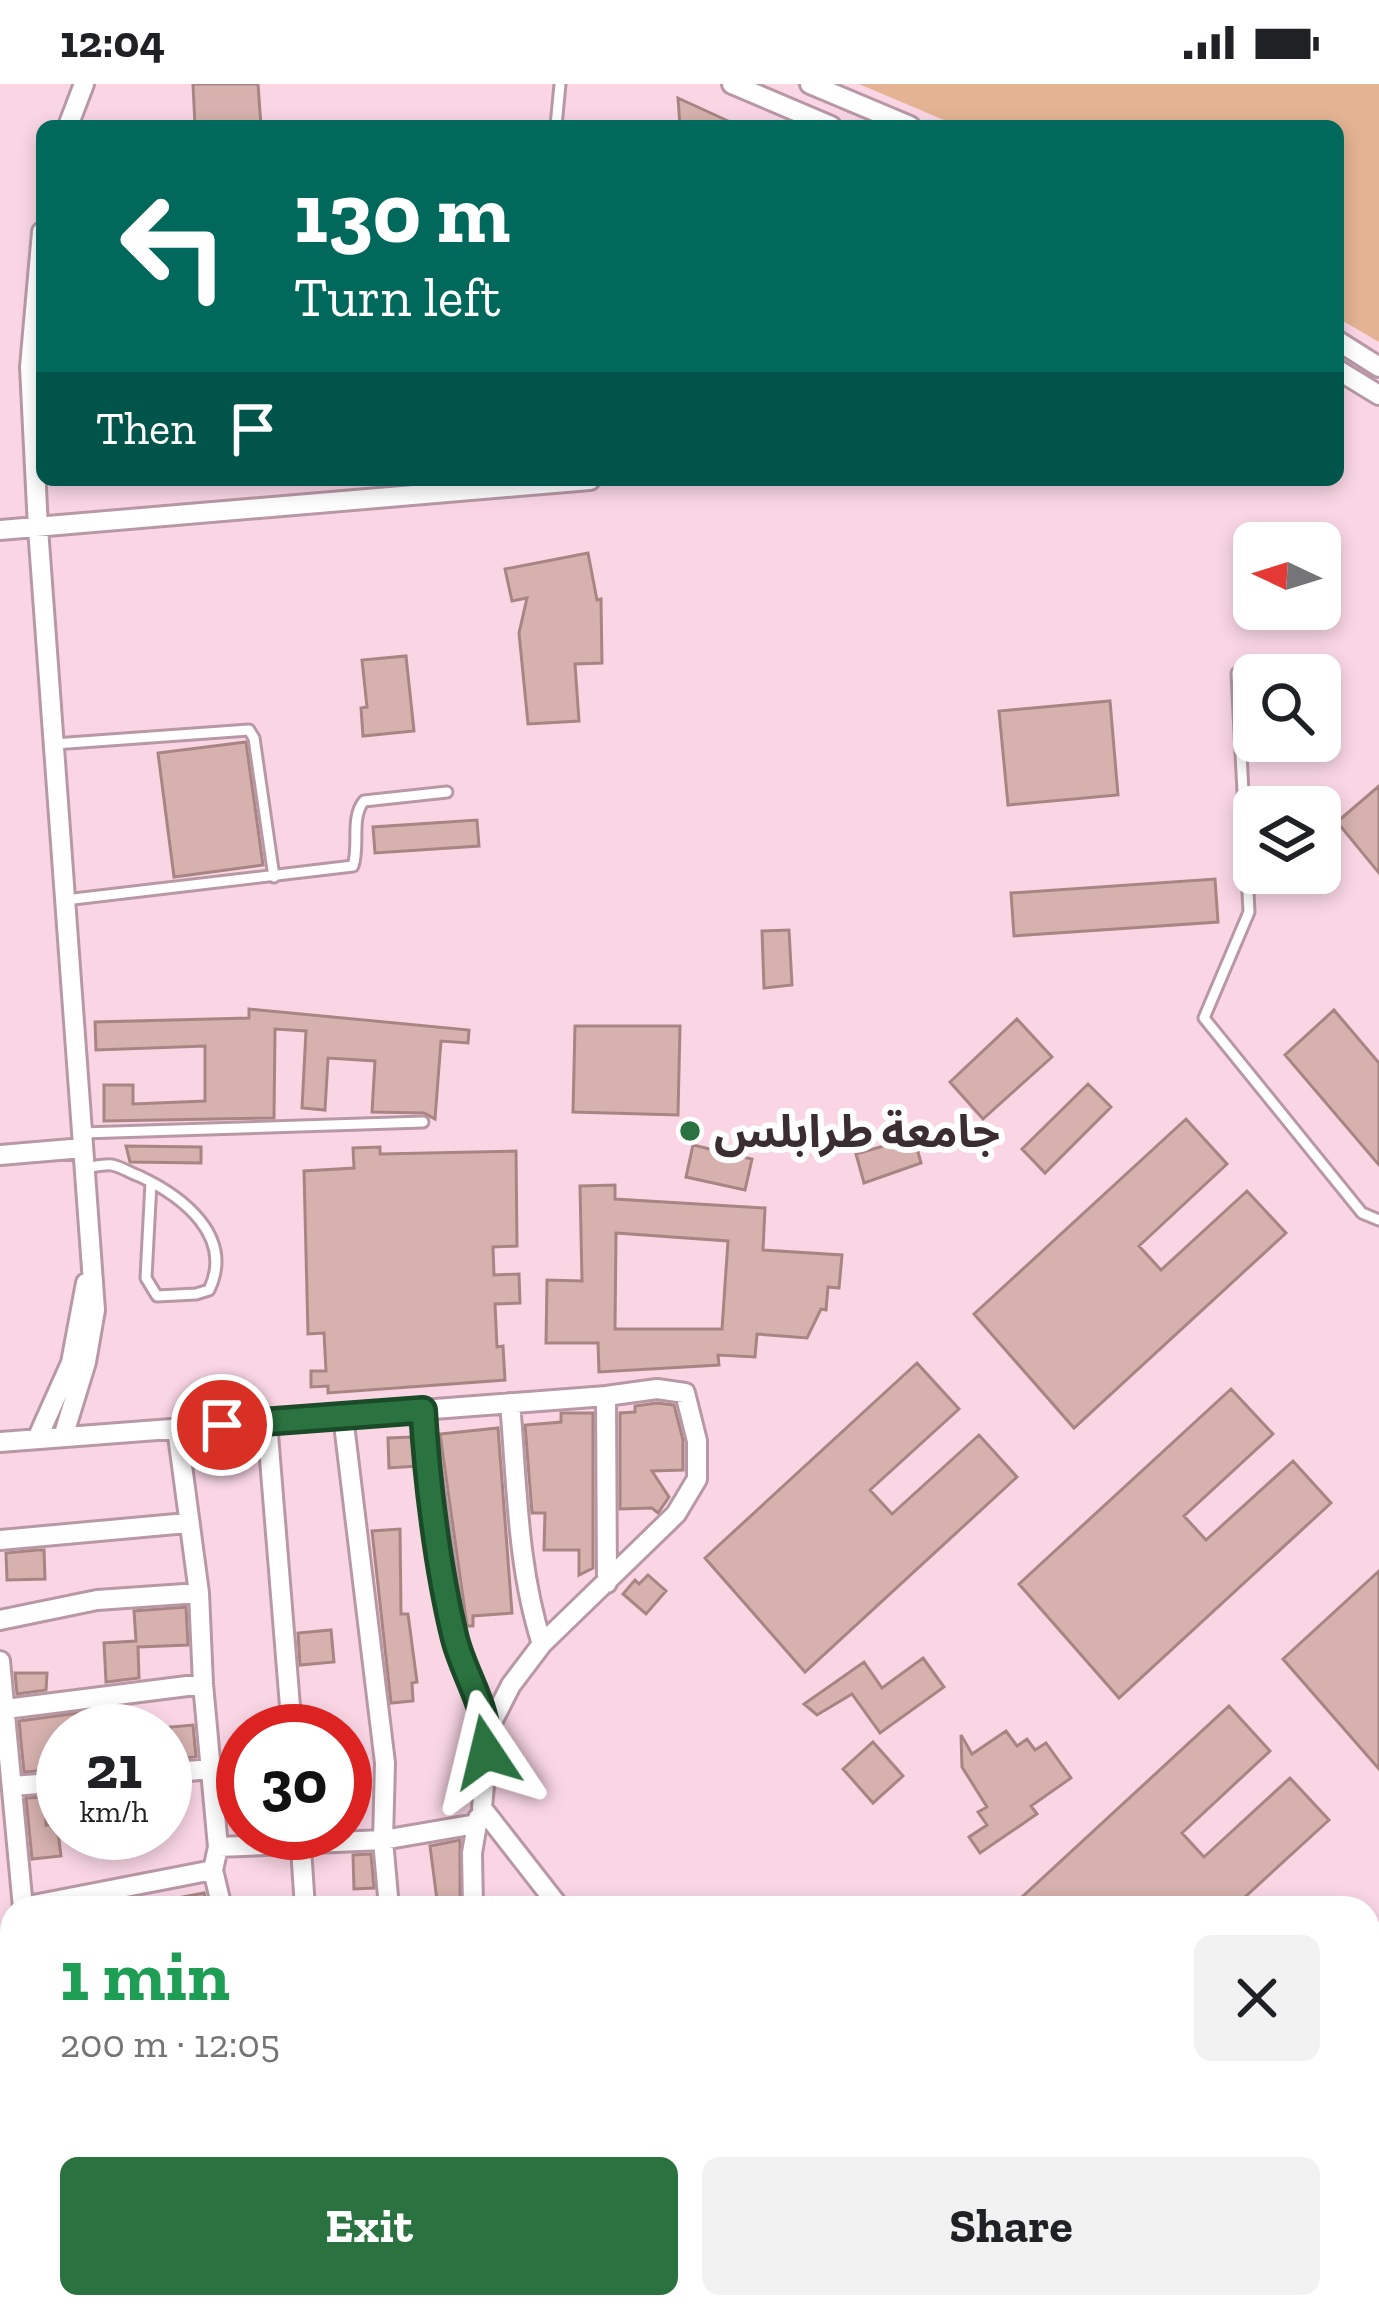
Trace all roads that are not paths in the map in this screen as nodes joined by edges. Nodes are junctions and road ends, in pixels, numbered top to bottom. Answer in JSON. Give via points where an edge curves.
{"nodes":[{"id":1,"x":84,"y":84,"type":"edge"},
{"id":2,"x":560,"y":84,"type":"edge"},
{"id":3,"x":733,"y":84,"type":"edge"},
{"id":4,"x":810,"y":84,"type":"edge"},
{"id":5,"x":70,"y":120,"type":"edge"},
{"id":6,"x":557,"y":120,"type":"edge"},
{"id":7,"x":817,"y":120,"type":"edge"},
{"id":8,"x":896,"y":120,"type":"edge"},
{"id":9,"x":36,"y":300,"type":"edge"},
{"id":10,"x":1344,"y":345,"type":"edge"},
{"id":11,"x":1379,"y":367,"type":"edge"},
{"id":12,"x":1344,"y":374,"type":"edge"},
{"id":13,"x":1379,"y":395,"type":"edge"},
{"id":14,"x":521,"y":486,"type":"edge"},
{"id":15,"x":38,"y":528,"type":"junction"},
{"id":16,"x":0,"y":530,"type":"edge"},
{"id":17,"x":54,"y":744,"type":"junction"},
{"id":18,"x":1241,"y":762,"type":"edge"},
{"id":19,"x":447,"y":792,"type":"dead end"},
{"id":20,"x":274,"y":877,"type":"junction"},
{"id":21,"x":65,"y":900,"type":"junction"},
{"id":22,"x":423,"y":1122,"type":"dead end"},
{"id":23,"x":83,"y":1150,"type":"junction"},
{"id":24,"x":0,"y":1155,"type":"edge"},
{"id":25,"x":151,"y":1182,"type":"junction"},
{"id":26,"x":1379,"y":1220,"type":"edge"},
{"id":27,"x":91,"y":1254,"type":"junction"},
{"id":28,"x":606,"y":1396,"type":"junction"},
{"id":29,"x":510,"y":1403,"type":"junction"},
{"id":30,"x":423,"y":1410,"type":"junction"},
{"id":31,"x":344,"y":1416,"type":"junction"},
{"id":32,"x":267,"y":1422,"type":"junction"},
{"id":33,"x":177,"y":1428,"type":"junction"},
{"id":34,"x":63,"y":1437,"type":"junction"},
{"id":35,"x":38,"y":1439,"type":"junction"},
{"id":36,"x":0,"y":1442,"type":"edge"},
{"id":37,"x":187,"y":1523,"type":"junction"},
{"id":38,"x":0,"y":1540,"type":"edge"},
{"id":39,"x":607,"y":1583,"type":"junction"},
{"id":40,"x":199,"y":1593,"type":"junction"},
{"id":41,"x":0,"y":1620,"type":"edge"},
{"id":42,"x":542,"y":1644,"type":"junction"},
{"id":43,"x":0,"y":1660,"type":"edge"},
{"id":44,"x":202,"y":1684,"type":"junction"},
{"id":45,"x":290,"y":1704,"type":"edge"},
{"id":46,"x":6,"y":1709,"type":"junction"},
{"id":47,"x":489,"y":1728,"type":"junction"},
{"id":48,"x":211,"y":1769,"type":"junction"},
{"id":49,"x":192,"y":1771,"type":"edge"},
{"id":50,"x":36,"y":1784,"type":"edge"},
{"id":51,"x":13,"y":1786,"type":"junction"},
{"id":52,"x":479,"y":1816,"type":"junction"},
{"id":53,"x":216,"y":1825,"type":"edge"},
{"id":54,"x":372,"y":1840,"type":"edge"},
{"id":55,"x":383,"y":1840,"type":"junction"},
{"id":56,"x":216,"y":1856,"type":"edge"},
{"id":57,"x":301,"y":1860,"type":"edge"},
{"id":58,"x":213,"y":1870,"type":"junction"},
{"id":59,"x":10,"y":1880,"type":"edge"},
{"id":60,"x":83,"y":1896,"type":"edge"},
{"id":61,"x":219,"y":1896,"type":"edge"},
{"id":62,"x":303,"y":1896,"type":"edge"},
{"id":63,"x":388,"y":1896,"type":"edge"},
{"id":64,"x":473,"y":1896,"type":"edge"},
{"id":65,"x":549,"y":1896,"type":"edge"}],
"edges":[{"from":1,"to":5,"type":"street"},
{"from":2,"to":6,"type":"lane"},
{"from":3,"to":7,"type":"street"},
{"from":4,"to":8,"type":"street"},
{"from":9,"to":15,"type":"street","via":[[30,368]]},
{"from":10,"to":11,"type":"street"},
{"from":12,"to":13,"type":"street"},
{"from":14,"to":15,"type":"street"},
{"from":15,"to":16,"type":"street"},
{"from":15,"to":17,"type":"street"},
{"from":17,"to":20,"type":"lane","via":[[249,730]]},
{"from":17,"to":21,"type":"street"},
{"from":18,"to":26,"type":"lane","via":[[1249,912],[1204,1018],[1362,1213]]},
{"from":19,"to":20,"type":"lane","via":[[364,801],[353,866]]},
{"from":20,"to":21,"type":"lane"},
{"from":21,"to":23,"type":"street"},
{"from":22,"to":23,"type":"lane"},
{"from":23,"to":24,"type":"street"},
{"from":23,"to":25,"type":"lane"},
{"from":23,"to":27,"type":"street"},
{"from":25,"to":25,"type":"lane","via":[[210,1231],[216,1276],[209,1290],[157,1296],[149,1289]]},
{"from":27,"to":34,"type":"street","via":[[95,1310]]},
{"from":27,"to":35,"type":"street","via":[[71,1363]]},
{"from":28,"to":29,"type":"street"},
{"from":28,"to":39,"type":"street"},
{"from":28,"to":39,"type":"street","via":[[685,1393],[699,1463],[676,1514]]},
{"from":29,"to":30,"type":"street"},
{"from":29,"to":42,"type":"street","via":[[524,1566]]},
{"from":30,"to":31,"type":"street"},
{"from":30,"to":47,"type":"street","via":[[456,1642]]},
{"from":31,"to":32,"type":"street"},
{"from":31,"to":55,"type":"street","via":[[385,1763]]},
{"from":32,"to":33,"type":"street"},
{"from":32,"to":45,"type":"street"},
{"from":33,"to":34,"type":"street"},
{"from":33,"to":37,"type":"street"},
{"from":34,"to":35,"type":"street"},
{"from":35,"to":36,"type":"street"},
{"from":37,"to":38,"type":"street"},
{"from":37,"to":40,"type":"street"},
{"from":39,"to":42,"type":"street"},
{"from":40,"to":41,"type":"street","via":[[97,1600]]},
{"from":40,"to":44,"type":"street"},
{"from":42,"to":47,"type":"street"},
{"from":43,"to":46,"type":"street"},
{"from":44,"to":46,"type":"street"},
{"from":44,"to":48,"type":"street"},
{"from":46,"to":51,"type":"street"},
{"from":47,"to":52,"type":"street"},
{"from":48,"to":49,"type":"street"},
{"from":48,"to":53,"type":"street"},
{"from":50,"to":51,"type":"street"},
{"from":51,"to":59,"type":"street"},
{"from":52,"to":55,"type":"street"},
{"from":52,"to":64,"type":"street"},
{"from":52,"to":65,"type":"street"},
{"from":54,"to":55,"type":"street"},
{"from":55,"to":63,"type":"street"},
{"from":56,"to":58,"type":"street"},
{"from":57,"to":62,"type":"street"},
{"from":58,"to":60,"type":"street"},
{"from":58,"to":61,"type":"street"}]}
